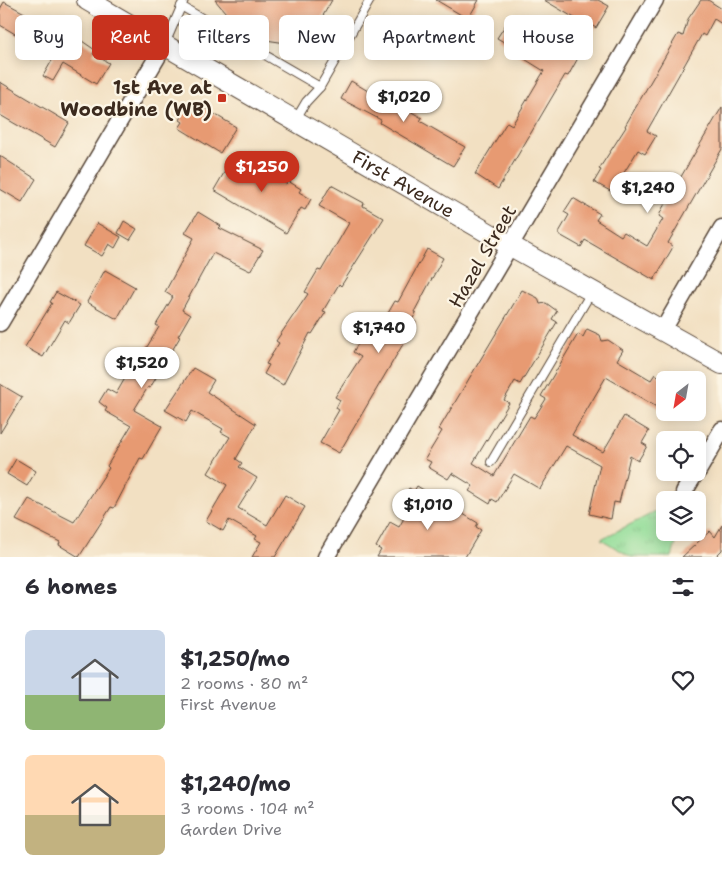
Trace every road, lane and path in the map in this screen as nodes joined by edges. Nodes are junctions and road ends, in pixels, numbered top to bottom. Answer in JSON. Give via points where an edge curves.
{"nodes":[{"id":1,"x":87,"y":0,"type":"edge"},
{"id":2,"x":370,"y":0,"type":"edge"},
{"id":3,"x":655,"y":0,"type":"edge"},
{"id":4,"x":183,"y":3,"type":"edge"},
{"id":5,"x":114,"y":15,"type":"edge"},
{"id":6,"x":169,"y":35,"type":"edge"},
{"id":7,"x":169,"y":46,"type":"edge"},
{"id":8,"x":155,"y":60,"type":"edge"},
{"id":9,"x":320,"y":87,"type":"junction"},
{"id":10,"x":296,"y":119,"type":"junction"},
{"id":11,"x":722,"y":228,"type":"edge"},
{"id":12,"x":511,"y":246,"type":"junction"},
{"id":13,"x":593,"y":290,"type":"junction"},
{"id":14,"x":0,"y":321,"type":"edge"},
{"id":15,"x":663,"y":330,"type":"junction"},
{"id":16,"x":722,"y":364,"type":"edge"},
{"id":17,"x":722,"y":430,"type":"edge"},
{"id":18,"x":706,"y":457,"type":"edge"},
{"id":19,"x":491,"y":462,"type":"dead end"},
{"id":20,"x":326,"y":557,"type":"edge"}],
"edges":[{"from":1,"to":5,"type":"street","name":"First Avenue"},
{"from":2,"to":9,"type":"lane"},
{"from":3,"to":12,"type":"street","name":"Hazel Street"},
{"from":4,"to":6,"type":"lane"},
{"from":4,"to":9,"type":"lane"},
{"from":7,"to":10,"type":"street","name":"First Avenue"},
{"from":8,"to":14,"type":"street"},
{"from":9,"to":10,"type":"lane"},
{"from":10,"to":12,"type":"street","name":"First Avenue"},
{"from":11,"to":15,"type":"street"},
{"from":12,"to":13,"type":"street","name":"First Avenue"},
{"from":12,"to":20,"type":"street","name":"Hazel Street"},
{"from":13,"to":15,"type":"street","name":"First Avenue"},
{"from":13,"to":19,"type":"lane"},
{"from":15,"to":16,"type":"street","name":"First Avenue"},
{"from":17,"to":18,"type":"street"}]}
